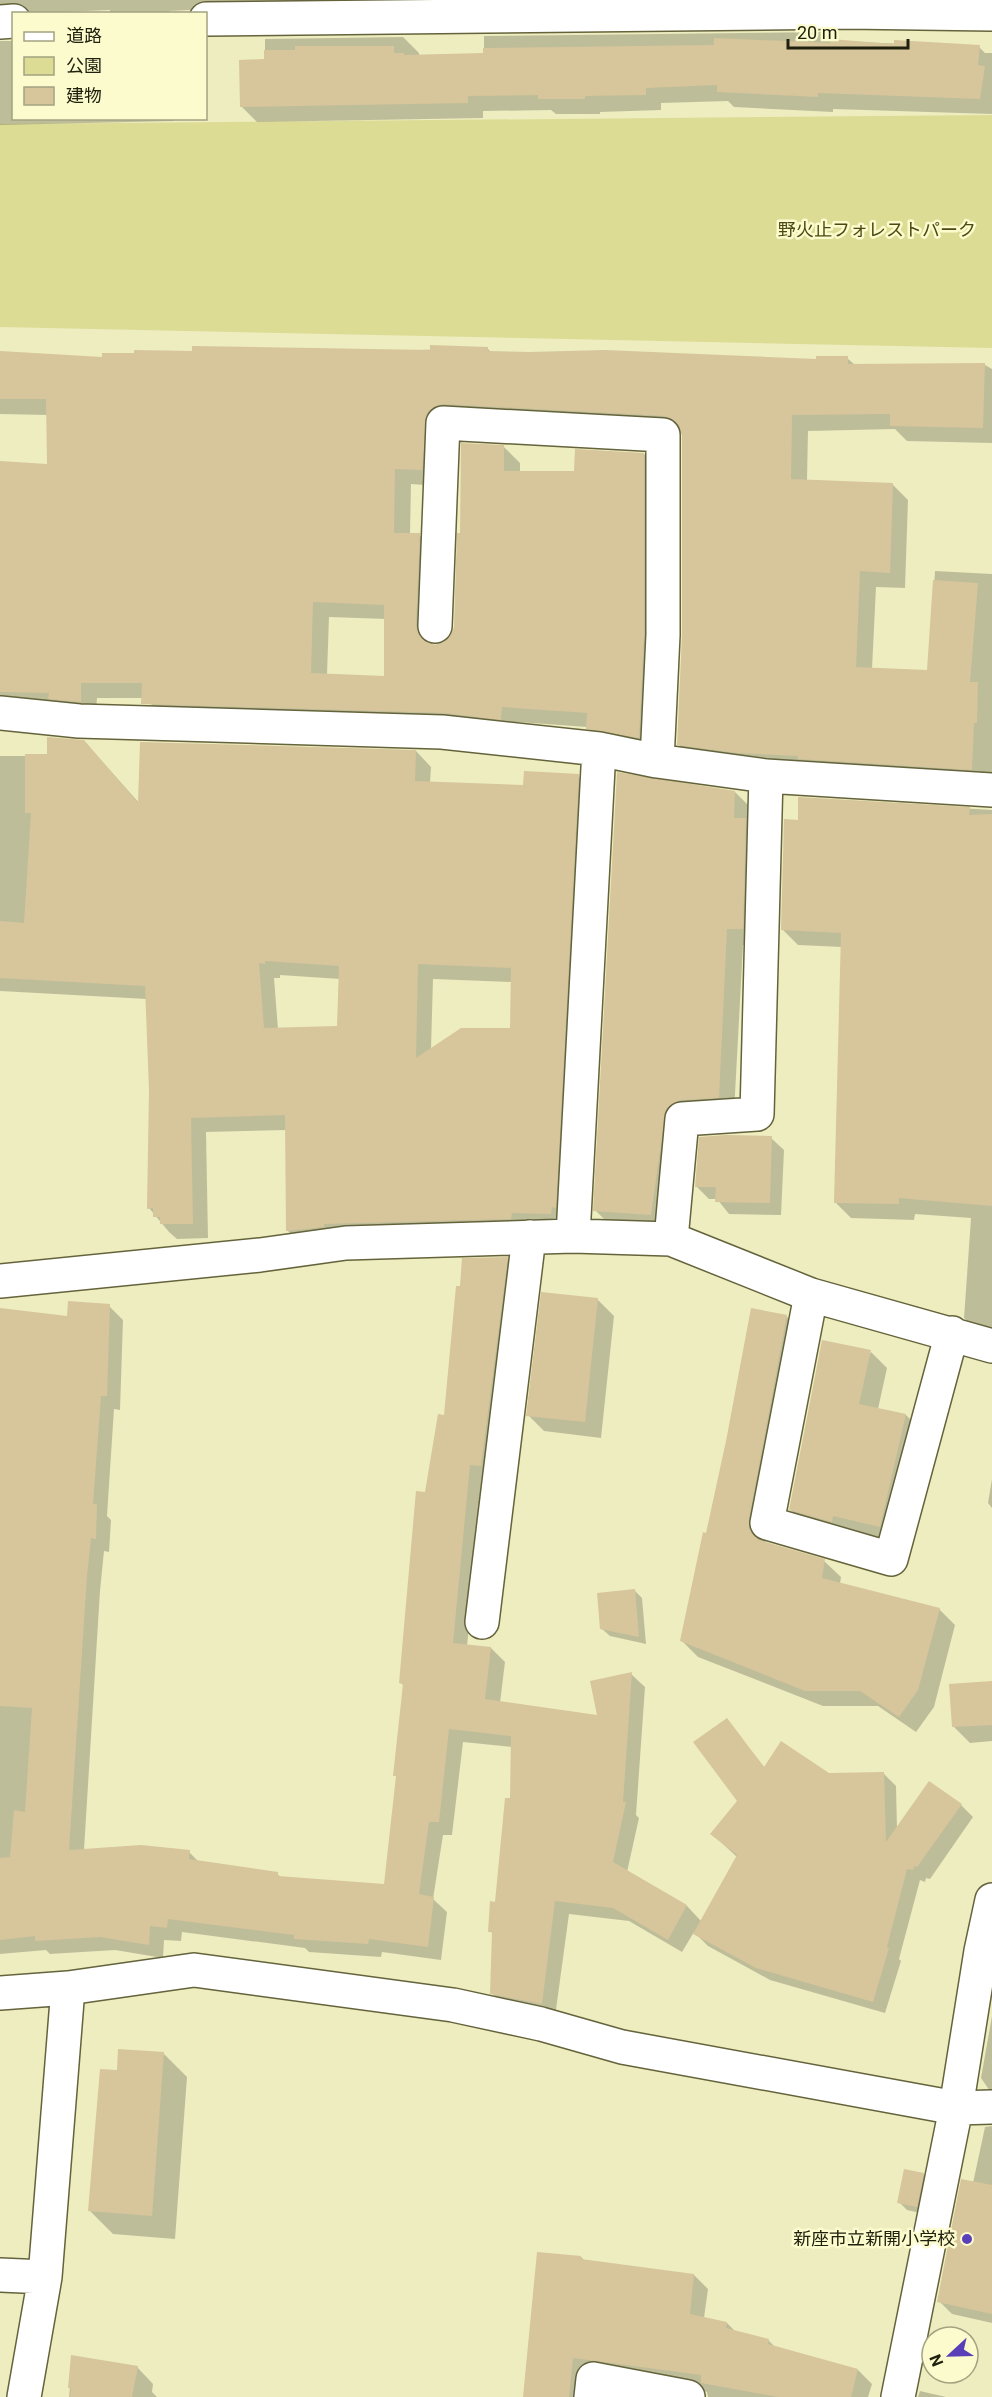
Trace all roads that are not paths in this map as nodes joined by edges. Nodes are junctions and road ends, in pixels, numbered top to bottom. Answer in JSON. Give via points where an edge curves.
{"nodes":[{"id":1,"x":847,"y":6,"type":"edge"},
{"id":2,"x":992,"y":14,"type":"edge"},
{"id":3,"x":207,"y":19,"type":"edge"},
{"id":4,"x":435,"y":626,"type":"dead end"},
{"id":5,"x":0,"y":713,"type":"edge"},
{"id":6,"x":599,"y":749,"type":"junction"},
{"id":7,"x":657,"y":761,"type":"junction"},
{"id":8,"x":766,"y":776,"type":"junction"},
{"id":9,"x":992,"y":790,"type":"edge"},
{"id":10,"x":573,"y":1236,"type":"junction"},
{"id":11,"x":529,"y":1237,"type":"junction"},
{"id":12,"x":671,"y":1239,"type":"junction"},
{"id":13,"x":0,"y":1281,"type":"edge"},
{"id":14,"x":812,"y":1295,"type":"junction"},
{"id":15,"x":952,"y":1333,"type":"junction"},
{"id":16,"x":992,"y":1346,"type":"edge"},
{"id":17,"x":482,"y":1623,"type":"dead end"},
{"id":18,"x":992,"y":1900,"type":"edge"},
{"id":19,"x":68,"y":1988,"type":"junction"},
{"id":20,"x":0,"y":1993,"type":"edge"},
{"id":21,"x":992,"y":2107,"type":"edge"},
{"id":22,"x":956,"y":2108,"type":"junction"},
{"id":23,"x":0,"y":2275,"type":"edge"},
{"id":24,"x":45,"y":2277,"type":"junction"},
{"id":25,"x":24,"y":2397,"type":"edge"},
{"id":26,"x":591,"y":2397,"type":"edge"},
{"id":27,"x":688,"y":2397,"type":"edge"},
{"id":28,"x":898,"y":2397,"type":"edge"}],
"edges":[{"from":1,"to":2,"type":"street"},
{"from":1,"to":3,"type":"street"},
{"from":4,"to":7,"type":"street","via":[[443,423],[663,435],[663,635]]},
{"from":5,"to":6,"type":"street","via":[[79,722],[442,732]]},
{"from":6,"to":7,"type":"street"},
{"from":6,"to":10,"type":"street"},
{"from":7,"to":8,"type":"street"},
{"from":8,"to":9,"type":"street"},
{"from":8,"to":12,"type":"street","via":[[757,1114],[682,1119]]},
{"from":10,"to":11,"type":"street"},
{"from":10,"to":12,"type":"street"},
{"from":11,"to":13,"type":"street","via":[[346,1243]]},
{"from":11,"to":17,"type":"street"},
{"from":12,"to":14,"type":"street"},
{"from":14,"to":15,"type":"street"},
{"from":14,"to":15,"type":"street","via":[[767,1522],[891,1559]]},
{"from":15,"to":16,"type":"street"},
{"from":18,"to":22,"type":"street"},
{"from":19,"to":20,"type":"street"},
{"from":19,"to":22,"type":"street","via":[[194,1970],[453,2005],[622,2047]]},
{"from":19,"to":24,"type":"street"},
{"from":21,"to":22,"type":"street"},
{"from":22,"to":28,"type":"street"},
{"from":23,"to":24,"type":"street"},
{"from":24,"to":25,"type":"street"},
{"from":26,"to":27,"type":"street","via":[[593,2379]]}]}
